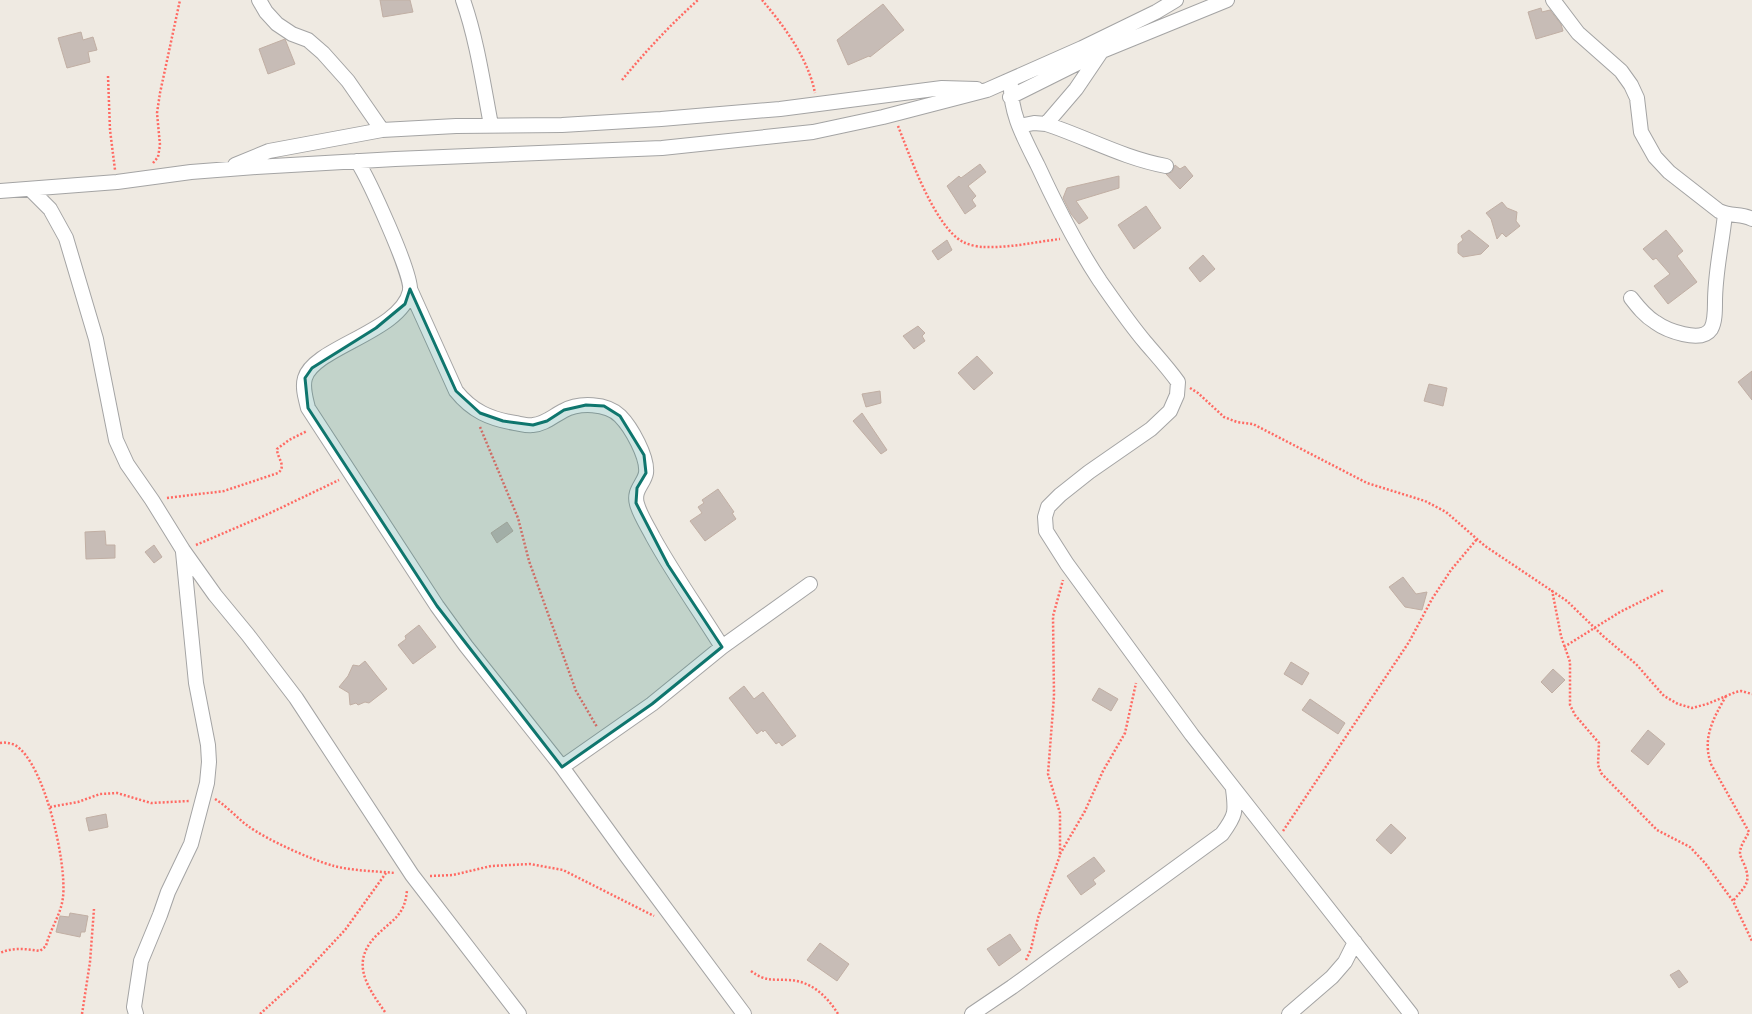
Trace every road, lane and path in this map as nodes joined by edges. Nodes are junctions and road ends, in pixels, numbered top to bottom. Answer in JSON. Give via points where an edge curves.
{"nodes":[{"id":1,"x":180,"y":0,"type":"edge"},
{"id":2,"x":259,"y":0,"type":"edge"},
{"id":3,"x":463,"y":0,"type":"edge"},
{"id":4,"x":698,"y":0,"type":"edge"},
{"id":5,"x":762,"y":0,"type":"edge"},
{"id":6,"x":1176,"y":0,"type":"edge"},
{"id":7,"x":1226,"y":0,"type":"edge"},
{"id":8,"x":1553,"y":0,"type":"edge"},
{"id":9,"x":1108,"y":36,"type":"junction"},
{"id":10,"x":1102,"y":51,"type":"junction"},
{"id":11,"x":108,"y":76,"type":"dead end"},
{"id":12,"x":622,"y":80,"type":"dead end"},
{"id":13,"x":1011,"y":80,"type":"junction"},
{"id":14,"x":987,"y":90,"type":"junction"},
{"id":15,"x":1010,"y":97,"type":"junction"},
{"id":16,"x":816,"y":105,"type":"junction"},
{"id":17,"x":894,"y":114,"type":"junction"},
{"id":18,"x":1046,"y":124,"type":"junction"},
{"id":19,"x":491,"y":125,"type":"junction"},
{"id":20,"x":1019,"y":126,"type":"junction"},
{"id":21,"x":382,"y":130,"type":"junction"},
{"id":22,"x":357,"y":161,"type":"junction"},
{"id":23,"x":1166,"y":166,"type":"dead end"},
{"id":24,"x":228,"y":169,"type":"junction"},
{"id":25,"x":143,"y":178,"type":"junction"},
{"id":26,"x":117,"y":182,"type":"junction"},
{"id":27,"x":31,"y":190,"type":"junction"},
{"id":28,"x":0,"y":191,"type":"edge"},
{"id":29,"x":1725,"y":214,"type":"junction"},
{"id":30,"x":1752,"y":219,"type":"edge"},
{"id":31,"x":1075,"y":238,"type":"junction"},
{"id":32,"x":410,"y":289,"type":"junction"},
{"id":33,"x":1631,"y":298,"type":"dead end"},
{"id":34,"x":1178,"y":382,"type":"junction"},
{"id":35,"x":471,"y":407,"type":"junction"},
{"id":36,"x":318,"y":426,"type":"junction"},
{"id":37,"x":350,"y":474,"type":"junction"},
{"id":38,"x":152,"y":500,"type":"junction"},
{"id":39,"x":1477,"y":539,"type":"junction"},
{"id":40,"x":182,"y":550,"type":"junction"},
{"id":41,"x":1067,"y":564,"type":"junction"},
{"id":42,"x":810,"y":584,"type":"dead end"},
{"id":43,"x":1552,"y":590,"type":"junction"},
{"id":44,"x":1664,"y":590,"type":"dead end"},
{"id":45,"x":1595,"y":628,"type":"junction"},
{"id":46,"x":722,"y":647,"type":"junction"},
{"id":47,"x":1564,"y":647,"type":"junction"},
{"id":48,"x":1140,"y":665,"type":"junction"},
{"id":49,"x":1752,"y":694,"type":"edge"},
{"id":50,"x":1726,"y":696,"type":"junction"},
{"id":51,"x":603,"y":738,"type":"junction"},
{"id":52,"x":0,"y":742,"type":"edge"},
{"id":53,"x":562,"y":767,"type":"junction"},
{"id":54,"x":1233,"y":789,"type":"junction"},
{"id":55,"x":203,"y":796,"type":"junction"},
{"id":56,"x":49,"y":807,"type":"junction"},
{"id":57,"x":1276,"y":843,"type":"junction"},
{"id":58,"x":1060,"y":855,"type":"junction"},
{"id":59,"x":386,"y":872,"type":"junction"},
{"id":60,"x":409,"y":875,"type":"junction"},
{"id":61,"x":1733,"y":901,"type":"junction"},
{"id":62,"x":94,"y":909,"type":"dead end"},
{"id":63,"x":659,"y":918,"type":"dead end"},
{"id":64,"x":1752,"y":940,"type":"edge"},
{"id":65,"x":1355,"y":942,"type":"junction"},
{"id":66,"x":0,"y":953,"type":"edge"},
{"id":67,"x":1025,"y":961,"type":"dead end"},
{"id":68,"x":751,"y":971,"type":"dead end"},
{"id":69,"x":385,"y":1012,"type":"dead end"},
{"id":70,"x":82,"y":1014,"type":"edge"},
{"id":71,"x":136,"y":1014,"type":"edge"},
{"id":72,"x":261,"y":1014,"type":"edge"},
{"id":73,"x":519,"y":1014,"type":"edge"},
{"id":74,"x":744,"y":1014,"type":"edge"},
{"id":75,"x":838,"y":1014,"type":"edge"},
{"id":76,"x":972,"y":1014,"type":"edge"},
{"id":77,"x":1289,"y":1014,"type":"edge"},
{"id":78,"x":1411,"y":1014,"type":"edge"}],
"edges":[{"from":1,"to":25,"type":"path","via":[[157,113],[160,145],[158,157]]},
{"from":2,"to":21,"type":"street","via":[[277,24],[292,34],[308,40],[323,53],[348,81]]},
{"from":3,"to":19,"type":"street","via":[[470,20]]},
{"from":4,"to":12,"type":"path","via":[[647,49]]},
{"from":5,"to":16,"type":"path","via":[[797,48],[814,90]]},
{"from":6,"to":9,"type":"street"},
{"from":7,"to":10,"type":"street"},
{"from":8,"to":29,"type":"street","via":[[1578,32],[1621,71],[1631,85],[1637,98],[1641,132],[1655,157],[1685,185]]},
{"from":9,"to":10,"type":"street"},
{"from":9,"to":13,"type":"street"},
{"from":10,"to":15,"type":"street"},
{"from":10,"to":18,"type":"street"},
{"from":11,"to":26,"type":"path","via":[[110,130]]},
{"from":13,"to":14,"type":"street"},
{"from":13,"to":15,"type":"street"},
{"from":14,"to":16,"type":"street","via":[[942,88]]},
{"from":14,"to":17,"type":"street"},
{"from":15,"to":20,"type":"street"},
{"from":16,"to":19,"type":"street","via":[[601,123]]},
{"from":17,"to":22,"type":"street","via":[[813,132],[662,148]]},
{"from":17,"to":31,"type":"path","via":[[924,191],[951,232],[964,242],[983,247],[1011,246]]},
{"from":18,"to":20,"type":"street"},
{"from":18,"to":23,"type":"street","via":[[1128,157]]},
{"from":19,"to":21,"type":"street"},
{"from":20,"to":31,"type":"street"},
{"from":21,"to":24,"type":"street","via":[[269,151]]},
{"from":22,"to":24,"type":"street"},
{"from":22,"to":32,"type":"street","via":[[401,254]]},
{"from":24,"to":25,"type":"street"},
{"from":25,"to":26,"type":"street"},
{"from":26,"to":27,"type":"street"},
{"from":27,"to":28,"type":"street"},
{"from":27,"to":38,"type":"street","via":[[50,209],[66,238],[96,339],[116,440],[127,464]]},
{"from":29,"to":30,"type":"street","via":[[1747,216]]},
{"from":29,"to":33,"type":"street","via":[[1716,273],[1715,316],[1711,329],[1704,335],[1695,337],[1655,322]]},
{"from":31,"to":34,"type":"street","via":[[1100,280],[1144,341]]},
{"from":32,"to":35,"type":"street","via":[[456,391]]},
{"from":32,"to":36,"type":"street","via":[[405,304],[392,316],[322,359],[305,378],[304,390],[308,408]]},
{"from":34,"to":39,"type":"path","via":[[1198,392],[1224,417],[1252,424],[1367,483],[1426,501],[1446,512]]},
{"from":34,"to":41,"type":"street","via":[[1177,395],[1170,411],[1151,429],[1089,472],[1048,507],[1045,517],[1046,531]]},
{"from":35,"to":46,"type":"street","via":[[496,419],[533,425],[547,421],[564,410],[586,405],[604,406],[620,416],[644,455],[646,473],[637,488],[636,504],[668,565]]},
{"from":35,"to":51,"type":"path","via":[[518,518],[529,561],[576,690]]},
{"from":36,"to":37,"type":"street"},
{"from":36,"to":38,"type":"path","via":[[277,449],[283,466],[282,471],[278,473],[224,491]]},
{"from":37,"to":40,"type":"path","via":[[268,514]]},
{"from":37,"to":53,"type":"street","via":[[437,606]]},
{"from":38,"to":40,"type":"street"},
{"from":39,"to":43,"type":"path"},
{"from":39,"to":57,"type":"path","via":[[1447,575],[1409,642]]},
{"from":40,"to":55,"type":"street","via":[[196,683],[208,745],[207,783]]},
{"from":40,"to":60,"type":"street","via":[[296,698]]},
{"from":41,"to":48,"type":"street"},
{"from":41,"to":58,"type":"path","via":[[1053,616],[1054,696],[1048,774],[1060,813]]},
{"from":42,"to":46,"type":"street"},
{"from":43,"to":45,"type":"path"},
{"from":43,"to":47,"type":"path"},
{"from":44,"to":45,"type":"path"},
{"from":45,"to":47,"type":"path"},
{"from":45,"to":50,"type":"path","via":[[1636,664],[1664,696],[1678,704],[1692,708]]},
{"from":46,"to":51,"type":"street","via":[[652,704]]},
{"from":47,"to":61,"type":"path","via":[[1570,662],[1570,705],[1598,743],[1598,765],[1601,773],[1657,830],[1690,847]]},
{"from":48,"to":54,"type":"street"},
{"from":48,"to":58,"type":"path","via":[[1125,733]]},
{"from":49,"to":50,"type":"path","via":[[1741,691]]},
{"from":50,"to":61,"type":"path","via":[[1707,743],[1712,764],[1749,832],[1740,853],[1749,873],[1749,880]]},
{"from":51,"to":53,"type":"street"},
{"from":52,"to":56,"type":"path","via":[[14,744],[21,750],[34,771]]},
{"from":53,"to":74,"type":"street"},
{"from":54,"to":57,"type":"street"},
{"from":54,"to":76,"type":"street","via":[[1233,819],[1222,834]]},
{"from":55,"to":56,"type":"path","via":[[151,803],[117,793],[100,794],[78,802]]},
{"from":55,"to":59,"type":"path","via":[[226,806],[248,827],[311,857],[334,866]]},
{"from":55,"to":71,"type":"street","via":[[191,844],[168,892],[141,960],[134,1007]]},
{"from":56,"to":66,"type":"path","via":[[55,823],[62,867],[61,907],[46,946],[40,951],[21,948],[7,949]]},
{"from":57,"to":65,"type":"street"},
{"from":58,"to":67,"type":"path"},
{"from":59,"to":60,"type":"path"},
{"from":59,"to":72,"type":"path","via":[[346,930]]},
{"from":60,"to":63,"type":"path","via":[[454,875],[491,866],[530,864],[563,870]]},
{"from":60,"to":69,"type":"path","via":[[406,900],[400,915],[373,940],[363,962],[366,984]]},
{"from":60,"to":73,"type":"street"},
{"from":61,"to":64,"type":"path"},
{"from":62,"to":70,"type":"path","via":[[90,962]]},
{"from":65,"to":77,"type":"street","via":[[1345,962]]},
{"from":65,"to":78,"type":"street"},
{"from":68,"to":75,"type":"path","via":[[761,978],[808,984],[818,990]]}]}
